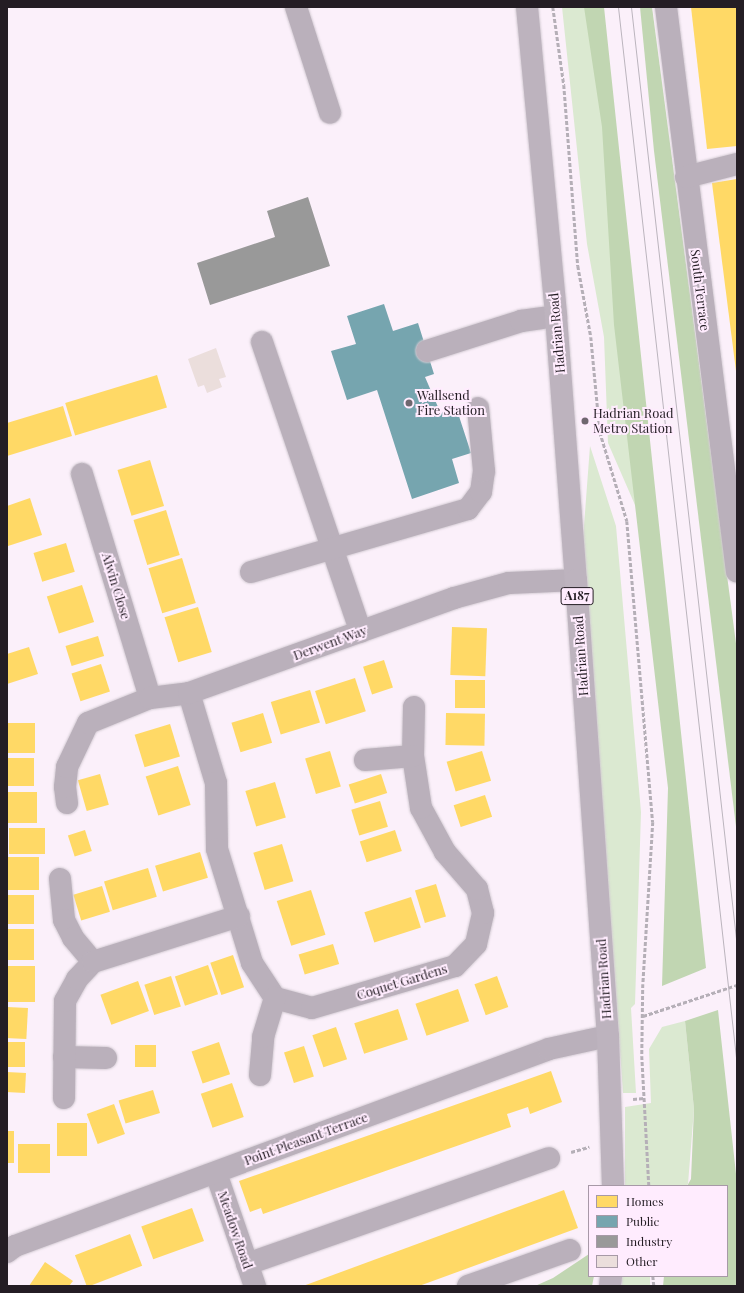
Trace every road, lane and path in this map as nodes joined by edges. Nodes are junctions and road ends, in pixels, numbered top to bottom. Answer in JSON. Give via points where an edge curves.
{"nodes":[{"id":1,"x":296,"y":7,"type":"edge"},
{"id":2,"x":527,"y":7,"type":"edge"},
{"id":3,"x":553,"y":7,"type":"edge"},
{"id":4,"x":666,"y":7,"type":"edge"},
{"id":5,"x":330,"y":113,"type":"dead end"},
{"id":6,"x":737,"y":164,"type":"edge"},
{"id":7,"x":686,"y":177,"type":"junction"},
{"id":8,"x":556,"y":316,"type":"junction"},
{"id":9,"x":262,"y":342,"type":"dead end"},
{"id":10,"x":427,"y":351,"type":"dead end"},
{"id":11,"x":478,"y":408,"type":"dead end"},
{"id":12,"x":82,"y":474,"type":"dead end"},
{"id":13,"x":731,"y":491,"type":"edge"},
{"id":14,"x":331,"y":547,"type":"junction"},
{"id":15,"x":251,"y":572,"type":"dead end"},
{"id":16,"x":737,"y":572,"type":"edge"},
{"id":17,"x":576,"y":580,"type":"junction"},
{"id":18,"x":361,"y":632,"type":"junction"},
{"id":19,"x":189,"y":693,"type":"junction"},
{"id":20,"x":150,"y":698,"type":"junction"},
{"id":21,"x":414,"y":707,"type":"dead end"},
{"id":22,"x":413,"y":756,"type":"junction"},
{"id":23,"x":364,"y":760,"type":"dead end"},
{"id":24,"x":67,"y":803,"type":"dead end"},
{"id":25,"x":60,"y":879,"type":"dead end"},
{"id":26,"x":239,"y":916,"type":"junction"},
{"id":27,"x":93,"y":962,"type":"junction"},
{"id":28,"x":737,"y":985,"type":"edge"},
{"id":29,"x":274,"y":998,"type":"junction"},
{"id":30,"x":643,"y":1016,"type":"junction"},
{"id":31,"x":608,"y":1036,"type":"junction"},
{"id":32,"x":64,"y":1057,"type":"junction"},
{"id":33,"x":106,"y":1058,"type":"dead end"},
{"id":34,"x":260,"y":1075,"type":"dead end"},
{"id":35,"x":64,"y":1098,"type":"dead end"},
{"id":36,"x":613,"y":1140,"type":"junction"},
{"id":37,"x":549,"y":1158,"type":"joint"},
{"id":38,"x":216,"y":1173,"type":"junction"},
{"id":39,"x":613,"y":1185,"type":"edge"},
{"id":40,"x":649,"y":1185,"type":"edge"},
{"id":41,"x":570,"y":1250,"type":"dead end"},
{"id":42,"x":7,"y":1252,"type":"edge"},
{"id":43,"x":247,"y":1264,"type":"junction"},
{"id":44,"x":255,"y":1286,"type":"edge"},
{"id":45,"x":468,"y":1286,"type":"edge"}],
"edges":[{"from":1,"to":5,"type":"street"},
{"from":2,"to":8,"type":"main road","name":"Hadrian Road","number":"A187"},
{"from":3,"to":30,"type":"path","via":[[564,85],[578,266],[591,337],[600,432],[624,503],[629,536],[653,822]]},
{"from":4,"to":7,"type":"street","name":"South Terrace"},
{"from":6,"to":7,"type":"street"},
{"from":7,"to":13,"type":"street","name":"South Terrace"},
{"from":8,"to":10,"type":"street","via":[[521,320]]},
{"from":8,"to":17,"type":"main road","name":"Hadrian Road","number":"A187"},
{"from":9,"to":14,"type":"street"},
{"from":11,"to":14,"type":"street","via":[[484,471],[481,492],[468,509]]},
{"from":12,"to":20,"type":"street","name":"Alwin Close"},
{"from":13,"to":16,"type":"street","name":"South Terrace"},
{"from":14,"to":15,"type":"street"},
{"from":14,"to":18,"type":"street"},
{"from":17,"to":18,"type":"street","name":"Derwent Way","via":[[509,583],[454,598]]},
{"from":17,"to":31,"type":"main road","name":"Hadrian Road","number":"A187"},
{"from":18,"to":19,"type":"street","name":"Derwent Way"},
{"from":19,"to":20,"type":"street","name":"Derwent Way"},
{"from":19,"to":26,"type":"street","via":[[216,783],[217,848]]},
{"from":20,"to":24,"type":"street","name":"Derwent Way","via":[[88,723],[67,767]]},
{"from":21,"to":22,"type":"street","name":"Coquet Gardens"},
{"from":22,"to":23,"type":"street"},
{"from":22,"to":29,"type":"street","name":"Coquet Gardens","via":[[421,808],[445,852],[477,888],[483,913],[476,944],[455,966],[312,1008]]},
{"from":25,"to":27,"type":"street","via":[[64,920],[73,938]]},
{"from":26,"to":27,"type":"street"},
{"from":26,"to":29,"type":"street","via":[[252,963]]},
{"from":27,"to":32,"type":"street","via":[[77,979],[65,1001]]},
{"from":28,"to":30,"type":"path"},
{"from":29,"to":34,"type":"street","via":[[263,1037]]},
{"from":30,"to":40,"type":"path","via":[[642,1056]]},
{"from":31,"to":36,"type":"main road","name":"Hadrian Road","number":"A187"},
{"from":31,"to":38,"type":"street","name":"Point Pleasant Terrace","via":[[549,1049]]},
{"from":32,"to":33,"type":"street"},
{"from":32,"to":35,"type":"street"},
{"from":36,"to":37,"type":"path"},
{"from":36,"to":39,"type":"main road","name":"Hadrian Road","number":"A187"},
{"from":37,"to":43,"type":"street"},
{"from":38,"to":42,"type":"street","name":"Point Pleasant Terrace","via":[[15,1246]]},
{"from":38,"to":43,"type":"street","name":"Meadow Road"},
{"from":41,"to":45,"type":"street"},
{"from":43,"to":44,"type":"street","name":"Meadow Road"}]}
